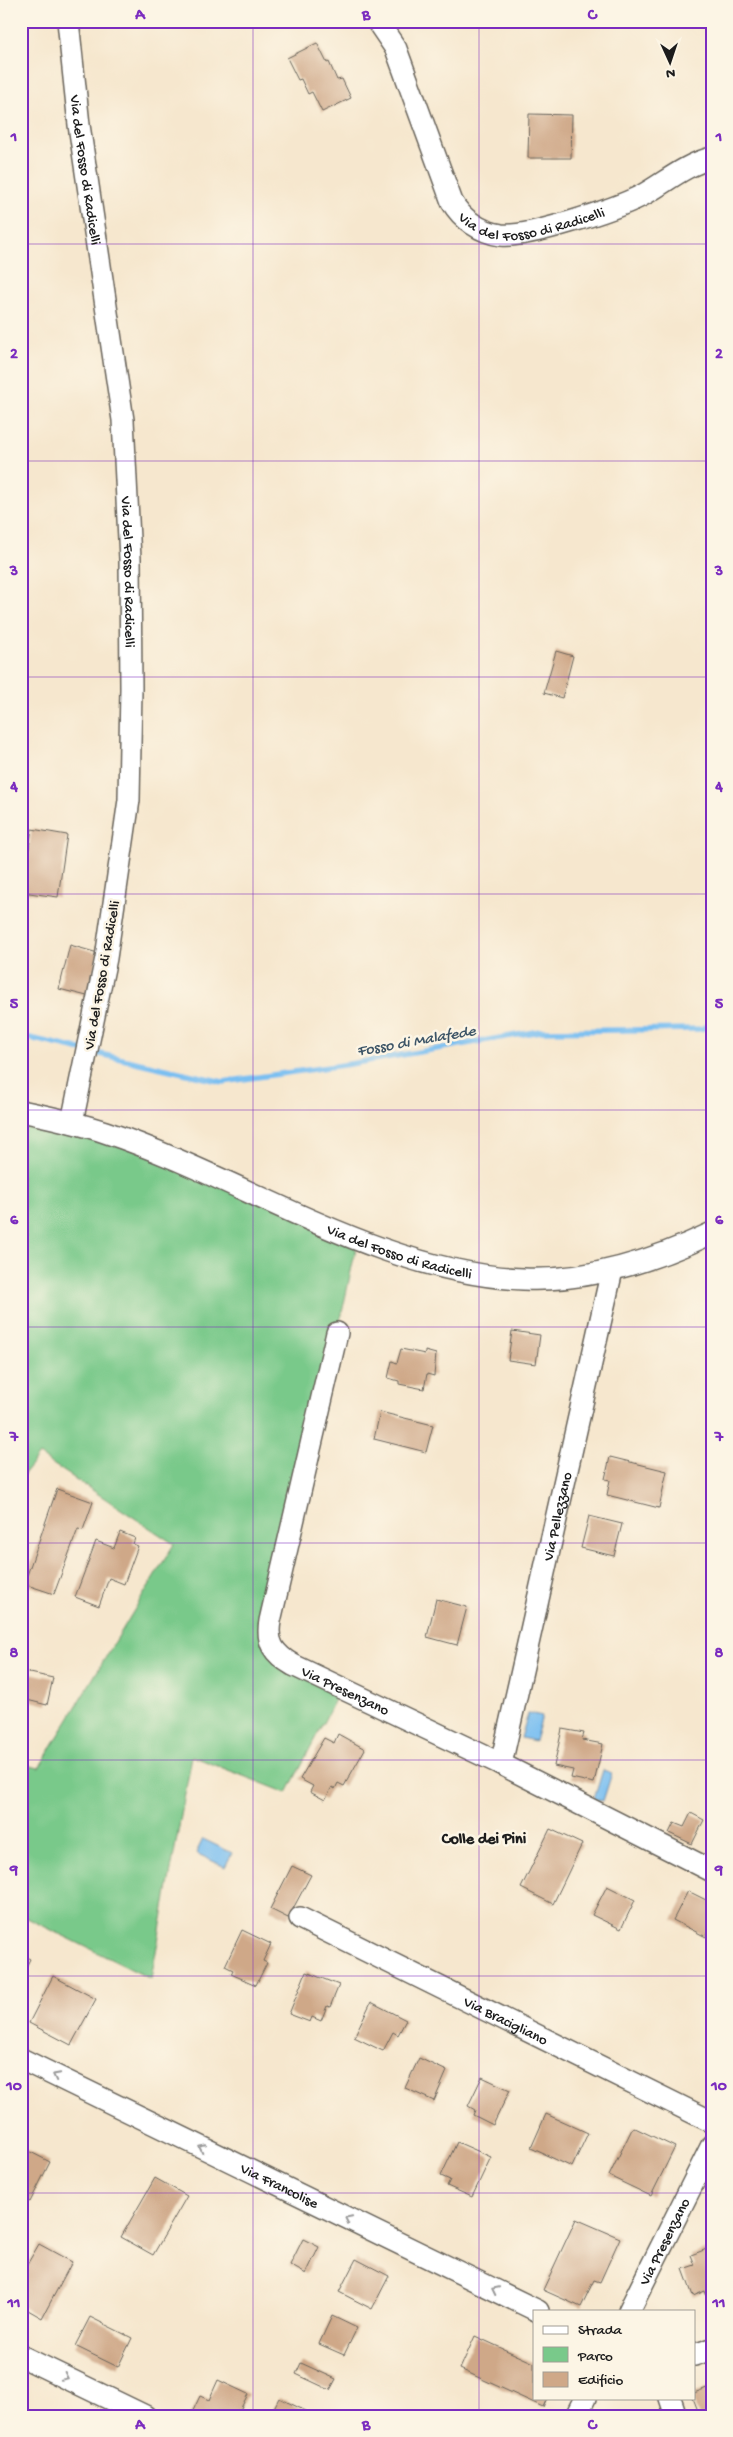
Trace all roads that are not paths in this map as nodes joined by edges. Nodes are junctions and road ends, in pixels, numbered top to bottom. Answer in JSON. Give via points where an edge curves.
{"nodes":[{"id":1,"x":68,"y":21,"type":"edge"},
{"id":2,"x":377,"y":21,"type":"edge"},
{"id":3,"x":712,"y":158,"type":"edge"},
{"id":4,"x":21,"y":1111,"type":"edge"},
{"id":5,"x":72,"y":1122,"type":"junction"},
{"id":6,"x":712,"y":1233,"type":"edge"},
{"id":7,"x":612,"y":1270,"type":"junction"},
{"id":8,"x":337,"y":1333,"type":"dead end"},
{"id":9,"x":501,"y":1764,"type":"junction"},
{"id":10,"x":712,"y":1871,"type":"edge"},
{"id":11,"x":300,"y":1918,"type":"dead end"},
{"id":12,"x":21,"y":2059,"type":"edge"},
{"id":13,"x":712,"y":2122,"type":"edge"},
{"id":14,"x":712,"y":2144,"type":"edge"},
{"id":15,"x":536,"y":2310,"type":"edge"},
{"id":16,"x":629,"y":2310,"type":"edge"},
{"id":17,"x":712,"y":2349,"type":"edge"},
{"id":18,"x":696,"y":2354,"type":"edge"},
{"id":19,"x":21,"y":2356,"type":"edge"},
{"id":20,"x":583,"y":2400,"type":"edge"},
{"id":21,"x":671,"y":2400,"type":"edge"},
{"id":22,"x":145,"y":2416,"type":"edge"},
{"id":23,"x":576,"y":2416,"type":"edge"},
{"id":24,"x":676,"y":2416,"type":"edge"}],
"edges":[{"from":1,"to":5,"type":"street","name":"Via del Fosso di Radicelli","via":[[79,125],[123,420],[130,559],[129,800],[106,958]]},
{"from":2,"to":3,"type":"street","name":"Via del Fosso di Radicelli","via":[[396,49],[452,202],[468,221],[489,232],[505,235],[528,232],[609,210],[641,196],[681,170]]},
{"from":4,"to":5,"type":"street","name":"Via del Fosso di Radicelli"},
{"from":5,"to":7,"type":"street","name":"Via del Fosso di Radicelli","via":[[153,1150],[358,1240],[442,1266],[524,1279]]},
{"from":6,"to":7,"type":"street","name":"Via del Fosso di Radicelli","via":[[676,1250]]},
{"from":7,"to":9,"type":"street","name":"Via Pellezzano"},
{"from":8,"to":9,"type":"street","name":"Via Presenzano","via":[[270,1621],[270,1644],[275,1653],[293,1665]]},
{"from":9,"to":10,"type":"street","name":"Via Presenzano"},
{"from":11,"to":13,"type":"street","name":"Via Bracigliano"},
{"from":15,"to":12,"type":"street","name":"Via Francolise","one_way":true},
{"from":14,"to":16,"type":"street","name":"Via Presenzano"},
{"from":17,"to":18,"type":"street"},
{"from":19,"to":22,"type":"street","one_way":true},
{"from":20,"to":23,"type":"street"},
{"from":21,"to":24,"type":"street"}]}
